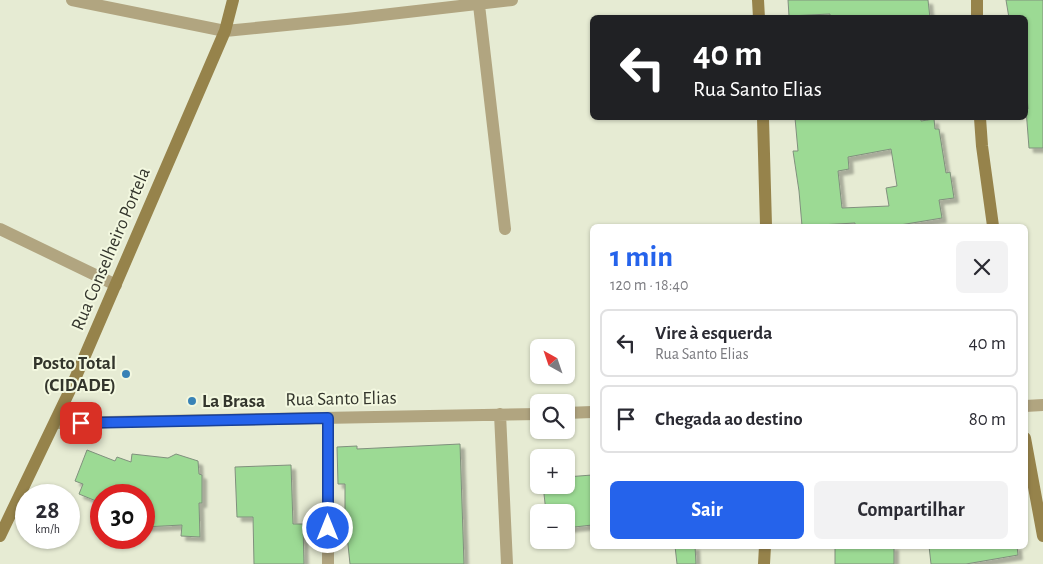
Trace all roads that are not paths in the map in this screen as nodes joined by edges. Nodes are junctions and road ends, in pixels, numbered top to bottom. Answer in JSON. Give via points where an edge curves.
{"nodes":[{"id":1,"x":72,"y":0,"type":"edge"},
{"id":2,"x":233,"y":0,"type":"edge"},
{"id":3,"x":512,"y":0,"type":"edge"},
{"id":4,"x":758,"y":0,"type":"edge"},
{"id":5,"x":977,"y":0,"type":"edge"},
{"id":6,"x":479,"y":5,"type":"junction"},
{"id":7,"x":759,"y":15,"type":"edge"},
{"id":8,"x":977,"y":15,"type":"edge"},
{"id":9,"x":225,"y":31,"type":"junction"},
{"id":10,"x":763,"y":120,"type":"edge"},
{"id":11,"x":980,"y":120,"type":"edge"},
{"id":12,"x":766,"y":224,"type":"edge"},
{"id":13,"x":993,"y":224,"type":"edge"},
{"id":14,"x":0,"y":229,"type":"edge"},
{"id":15,"x":505,"y":229,"type":"dead end"},
{"id":16,"x":116,"y":286,"type":"junction"},
{"id":17,"x":1043,"y":405,"type":"edge"},
{"id":18,"x":1028,"y":406,"type":"edge"},
{"id":19,"x":590,"y":412,"type":"edge"},
{"id":20,"x":575,"y":413,"type":"edge"},
{"id":21,"x":500,"y":414,"type":"junction"},
{"id":22,"x":530,"y":414,"type":"edge"},
{"id":23,"x":328,"y":418,"type":"junction"},
{"id":24,"x":55,"y":423,"type":"junction"},
{"id":25,"x":1028,"y":454,"type":"edge"},
{"id":26,"x":0,"y":536,"type":"edge"},
{"id":27,"x":1043,"y":536,"type":"edge"},
{"id":28,"x":765,"y":549,"type":"edge"},
{"id":29,"x":328,"y":564,"type":"edge"},
{"id":30,"x":506,"y":564,"type":"edge"},
{"id":31,"x":764,"y":564,"type":"edge"}],
"edges":[{"from":1,"to":9,"type":"street"},
{"from":2,"to":9,"type":"main road","name":"Rua Conselheiro Portela"},
{"from":3,"to":6,"type":"street"},
{"from":4,"to":7,"type":"main road"},
{"from":5,"to":8,"type":"main road"},
{"from":6,"to":9,"type":"street"},
{"from":6,"to":15,"type":"street"},
{"from":9,"to":16,"type":"main road","name":"Rua Conselheiro Portela"},
{"from":10,"to":12,"type":"main road"},
{"from":11,"to":13,"type":"main road"},
{"from":14,"to":16,"type":"street"},
{"from":16,"to":24,"type":"main road","name":"Rua Conselheiro Portela"},
{"from":17,"to":18,"type":"street"},
{"from":19,"to":20,"type":"street"},
{"from":21,"to":22,"type":"street","name":"Rua Santo Elias"},
{"from":21,"to":23,"type":"street","name":"Rua Santo Elias"},
{"from":21,"to":30,"type":"street"},
{"from":23,"to":24,"type":"street","name":"Rua Santo Elias"},
{"from":23,"to":29,"type":"street"},
{"from":24,"to":26,"type":"main road","name":"Rua Conselheiro Portela"},
{"from":25,"to":27,"type":"main road"},
{"from":28,"to":31,"type":"main road"}]}
